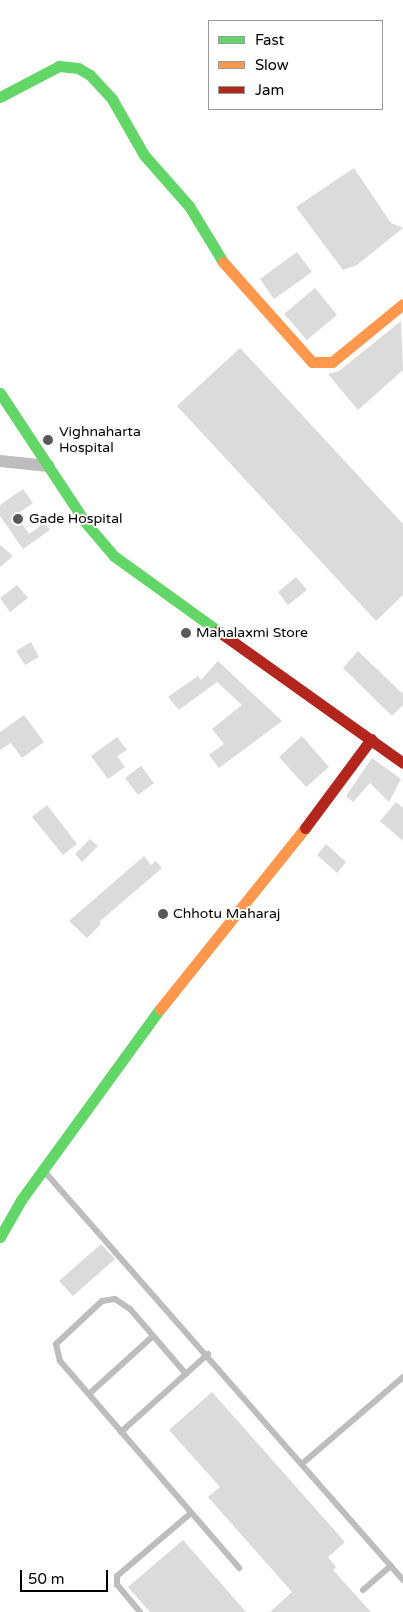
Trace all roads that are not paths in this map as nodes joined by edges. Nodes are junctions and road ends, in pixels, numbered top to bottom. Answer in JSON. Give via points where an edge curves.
{"nodes":[{"id":1,"x":0,"y":97,"type":"edge"},
{"id":2,"x":403,"y":304,"type":"edge"},
{"id":3,"x":0,"y":393,"type":"edge"},
{"id":4,"x":0,"y":461,"type":"edge"},
{"id":5,"x":48,"y":466,"type":"junction"},
{"id":6,"x":371,"y":739,"type":"junction"},
{"id":7,"x":403,"y":763,"type":"edge"},
{"id":8,"x":43,"y":1169,"type":"junction"},
{"id":9,"x":1,"y":1233,"type":"edge"},
{"id":10,"x":153,"y":1336,"type":"junction"},
{"id":11,"x":208,"y":1354,"type":"junction"},
{"id":12,"x":186,"y":1374,"type":"junction"},
{"id":13,"x":403,"y":1377,"type":"edge"},
{"id":14,"x":89,"y":1394,"type":"junction"},
{"id":15,"x":121,"y":1432,"type":"junction"},
{"id":16,"x":303,"y":1463,"type":"junction"},
{"id":17,"x":191,"y":1513,"type":"junction"},
{"id":18,"x":391,"y":1566,"type":"junction"},
{"id":19,"x":240,"y":1568,"type":"dead end"},
{"id":20,"x":403,"y":1580,"type":"edge"},
{"id":21,"x":363,"y":1590,"type":"dead end"},
{"id":22,"x":140,"y":1612,"type":"edge"}],
"edges":[{"from":1,"to":2,"type":"street","via":[[59,66],[78,68],[90,75],[112,100],[144,155],[186,202],[227,268],[312,362],[332,362]]},
{"from":3,"to":5,"type":"street"},
{"from":4,"to":5,"type":"street"},
{"from":5,"to":6,"type":"street","via":[[85,522],[114,556]]},
{"from":6,"to":7,"type":"street"},
{"from":6,"to":8,"type":"street","via":[[339,787],[228,920],[112,1072]]},
{"from":8,"to":9,"type":"street"},
{"from":8,"to":11,"type":"lane"},
{"from":10,"to":12,"type":"lane"},
{"from":10,"to":14,"type":"lane"},
{"from":10,"to":14,"type":"lane","via":[[124,1304],[108,1299],[61,1335],[56,1352]]},
{"from":11,"to":12,"type":"lane"},
{"from":11,"to":16,"type":"lane"},
{"from":12,"to":15,"type":"lane"},
{"from":13,"to":16,"type":"lane"},
{"from":14,"to":15,"type":"lane"},
{"from":15,"to":17,"type":"lane"},
{"from":16,"to":18,"type":"lane"},
{"from":17,"to":19,"type":"lane"},
{"from":17,"to":22,"type":"lane","via":[[117,1576],[117,1585]]},
{"from":18,"to":20,"type":"lane"},
{"from":18,"to":21,"type":"lane"}]}
